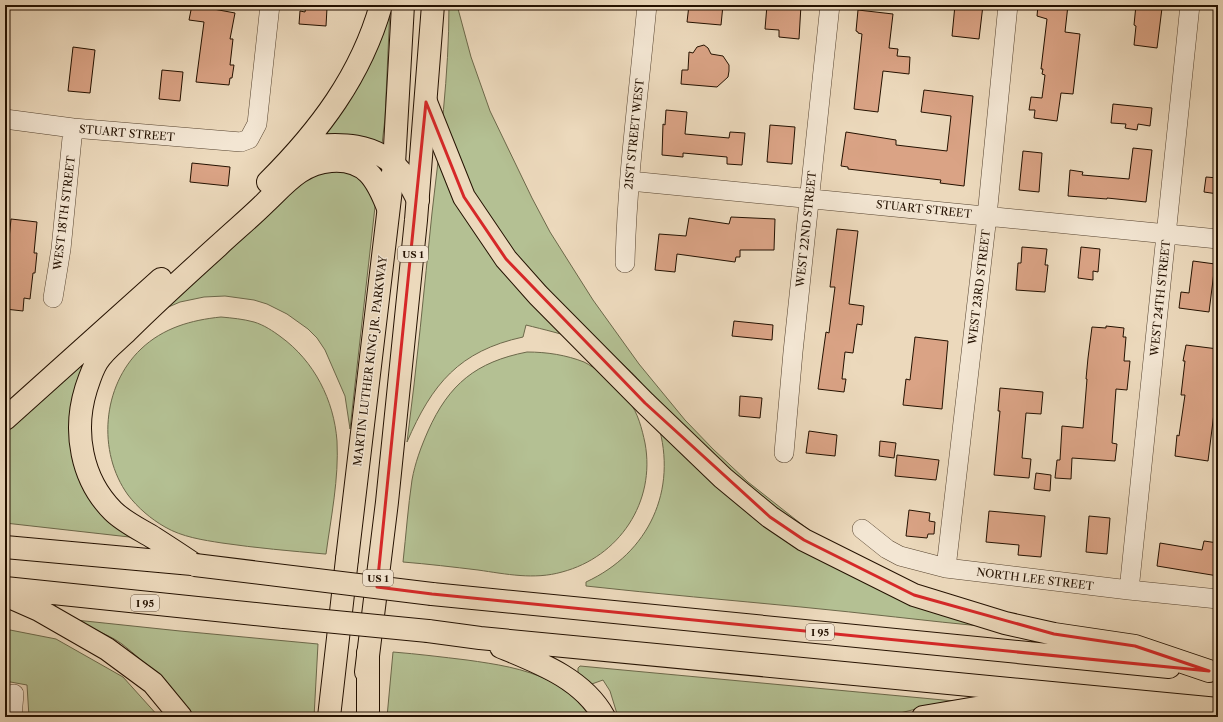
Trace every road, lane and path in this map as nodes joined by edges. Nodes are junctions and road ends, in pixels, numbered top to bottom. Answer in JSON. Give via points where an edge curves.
{"nodes":[{"id":1,"x":270,"y":5,"type":"edge"},
{"id":2,"x":381,"y":5,"type":"edge"},
{"id":3,"x":403,"y":5,"type":"edge"},
{"id":4,"x":433,"y":5,"type":"edge"},
{"id":5,"x":647,"y":5,"type":"edge"},
{"id":6,"x":830,"y":5,"type":"edge"},
{"id":7,"x":1008,"y":5,"type":"edge"},
{"id":8,"x":1190,"y":5,"type":"edge"},
{"id":9,"x":426,"y":102,"type":"junction"},
{"id":10,"x":5,"y":119,"type":"edge"},
{"id":11,"x":73,"y":128,"type":"junction"},
{"id":12,"x":302,"y":147,"type":"junction"},
{"id":13,"x":394,"y":164,"type":"junction"},
{"id":14,"x":630,"y":181,"type":"junction"},
{"id":15,"x":809,"y":198,"type":"junction"},
{"id":16,"x":418,"y":200,"type":"junction"},
{"id":17,"x":388,"y":208,"type":"junction"},
{"id":18,"x":987,"y":216,"type":"junction"},
{"id":19,"x":1167,"y":233,"type":"junction"},
{"id":20,"x":1218,"y":238,"type":"edge"},
{"id":21,"x":625,"y":263,"type":"dead end"},
{"id":22,"x":53,"y":298,"type":"dead end"},
{"id":23,"x":5,"y":419,"type":"edge"},
{"id":24,"x":784,"y":453,"type":"dead end"},
{"id":25,"x":862,"y":529,"type":"dead end"},
{"id":26,"x":5,"y":547,"type":"edge"},
{"id":27,"x":196,"y":565,"type":"junction"},
{"id":28,"x":946,"y":568,"type":"junction"},
{"id":29,"x":5,"y":588,"type":"edge"},
{"id":30,"x":1129,"y":590,"type":"junction"},
{"id":31,"x":5,"y":595,"type":"edge"},
{"id":32,"x":1218,"y":599,"type":"edge"},
{"id":33,"x":480,"y":638,"type":"junction"},
{"id":34,"x":368,"y":654,"type":"junction"},
{"id":35,"x":1214,"y":671,"type":"edge"},
{"id":36,"x":14,"y":694,"type":"dead end"},
{"id":37,"x":1154,"y":702,"type":"junction"},
{"id":38,"x":1218,"y":709,"type":"edge"},
{"id":39,"x":12,"y":717,"type":"edge"},
{"id":40,"x":181,"y":717,"type":"edge"},
{"id":41,"x":329,"y":717,"type":"edge"},
{"id":42,"x":362,"y":717,"type":"edge"},
{"id":43,"x":368,"y":717,"type":"edge"},
{"id":44,"x":604,"y":717,"type":"edge"},
{"id":45,"x":923,"y":717,"type":"edge"}],
"edges":[{"from":1,"to":11,"type":"street","name":"STUART STREET","via":[[257,124],[249,139],[230,142]]},
{"from":2,"to":12,"type":"highway","via":[[354,72]]},
{"from":3,"to":13,"type":"highway","name":"MARTIN LUTHER KING JR. PARKWAY","number":"US 1"},
{"from":4,"to":9,"type":"highway","number":"US 1"},
{"from":5,"to":14,"type":"street","name":"21ST STREET WEST"},
{"from":6,"to":15,"type":"street","name":"WEST 22ND STREET"},
{"from":7,"to":18,"type":"street","name":"WEST 23RD STREET"},
{"from":8,"to":19,"type":"street","name":"WEST 24TH STREET"},
{"from":9,"to":16,"type":"highway","number":"US 1"},
{"from":9,"to":35,"type":"highway","via":[[464,197],[506,259],[645,403],[723,478],[770,517],[804,540],[914,595],[1005,623],[1054,634],[1135,646]]},
{"from":10,"to":11,"type":"street","name":"STUART STREET"},
{"from":11,"to":22,"type":"street","name":"WEST 18TH STREET","via":[[61,249]]},
{"from":12,"to":13,"type":"highway","via":[[349,145],[378,153]]},
{"from":12,"to":23,"type":"highway","via":[[268,182]]},
{"from":13,"to":16,"type":"highway"},
{"from":13,"to":17,"type":"highway","name":"MARTIN LUTHER KING JR. PARKWAY","number":"US 1"},
{"from":14,"to":15,"type":"street","name":"STUART STREET"},
{"from":14,"to":21,"type":"street","name":"21ST STREET WEST"},
{"from":15,"to":18,"type":"street","name":"STUART STREET"},
{"from":15,"to":24,"type":"street","name":"WEST 22ND STREET"},
{"from":16,"to":34,"type":"highway","number":"US 1","via":[[387,502]]},
{"from":17,"to":27,"type":"highway","via":[[380,187],[362,167],[350,161],[312,164],[292,176],[97,361],[89,379],[79,420],[84,462],[93,483],[114,512]]},
{"from":17,"to":41,"type":"highway","name":"MARTIN LUTHER KING JR. PARKWAY","number":"US 1"},
{"from":18,"to":19,"type":"street","name":"STUART STREET"},
{"from":18,"to":28,"type":"street","name":"WEST 23RD STREET"},
{"from":19,"to":20,"type":"street","name":"STUART STREET"},
{"from":19,"to":30,"type":"street","name":"WEST 24TH STREET"},
{"from":25,"to":28,"type":"street","name":"NORTH LEE STREET","via":[[900,556]]},
{"from":26,"to":27,"type":"highway","number":"I 95"},
{"from":27,"to":35,"type":"highway","number":"I 95","bridge":true,"via":[[432,594]]},
{"from":28,"to":30,"type":"street","name":"NORTH LEE STREET"},
{"from":29,"to":33,"type":"highway","number":"I 95","bridge":true},
{"from":30,"to":32,"type":"street","name":"NORTH LEE STREET"},
{"from":31,"to":40,"type":"highway","via":[[39,610],[107,649],[153,683]]},
{"from":33,"to":37,"type":"highway","number":"I 95"},
{"from":33,"to":44,"type":"highway","via":[[564,676],[589,696]]},
{"from":34,"to":42,"type":"highway","number":"US 1"},
{"from":34,"to":43,"type":"highway"},
{"from":36,"to":39,"type":"street"},
{"from":37,"to":38,"type":"highway","number":"I 95"},
{"from":37,"to":45,"type":"highway","via":[[1107,714],[1027,708],[976,708]]}]}
